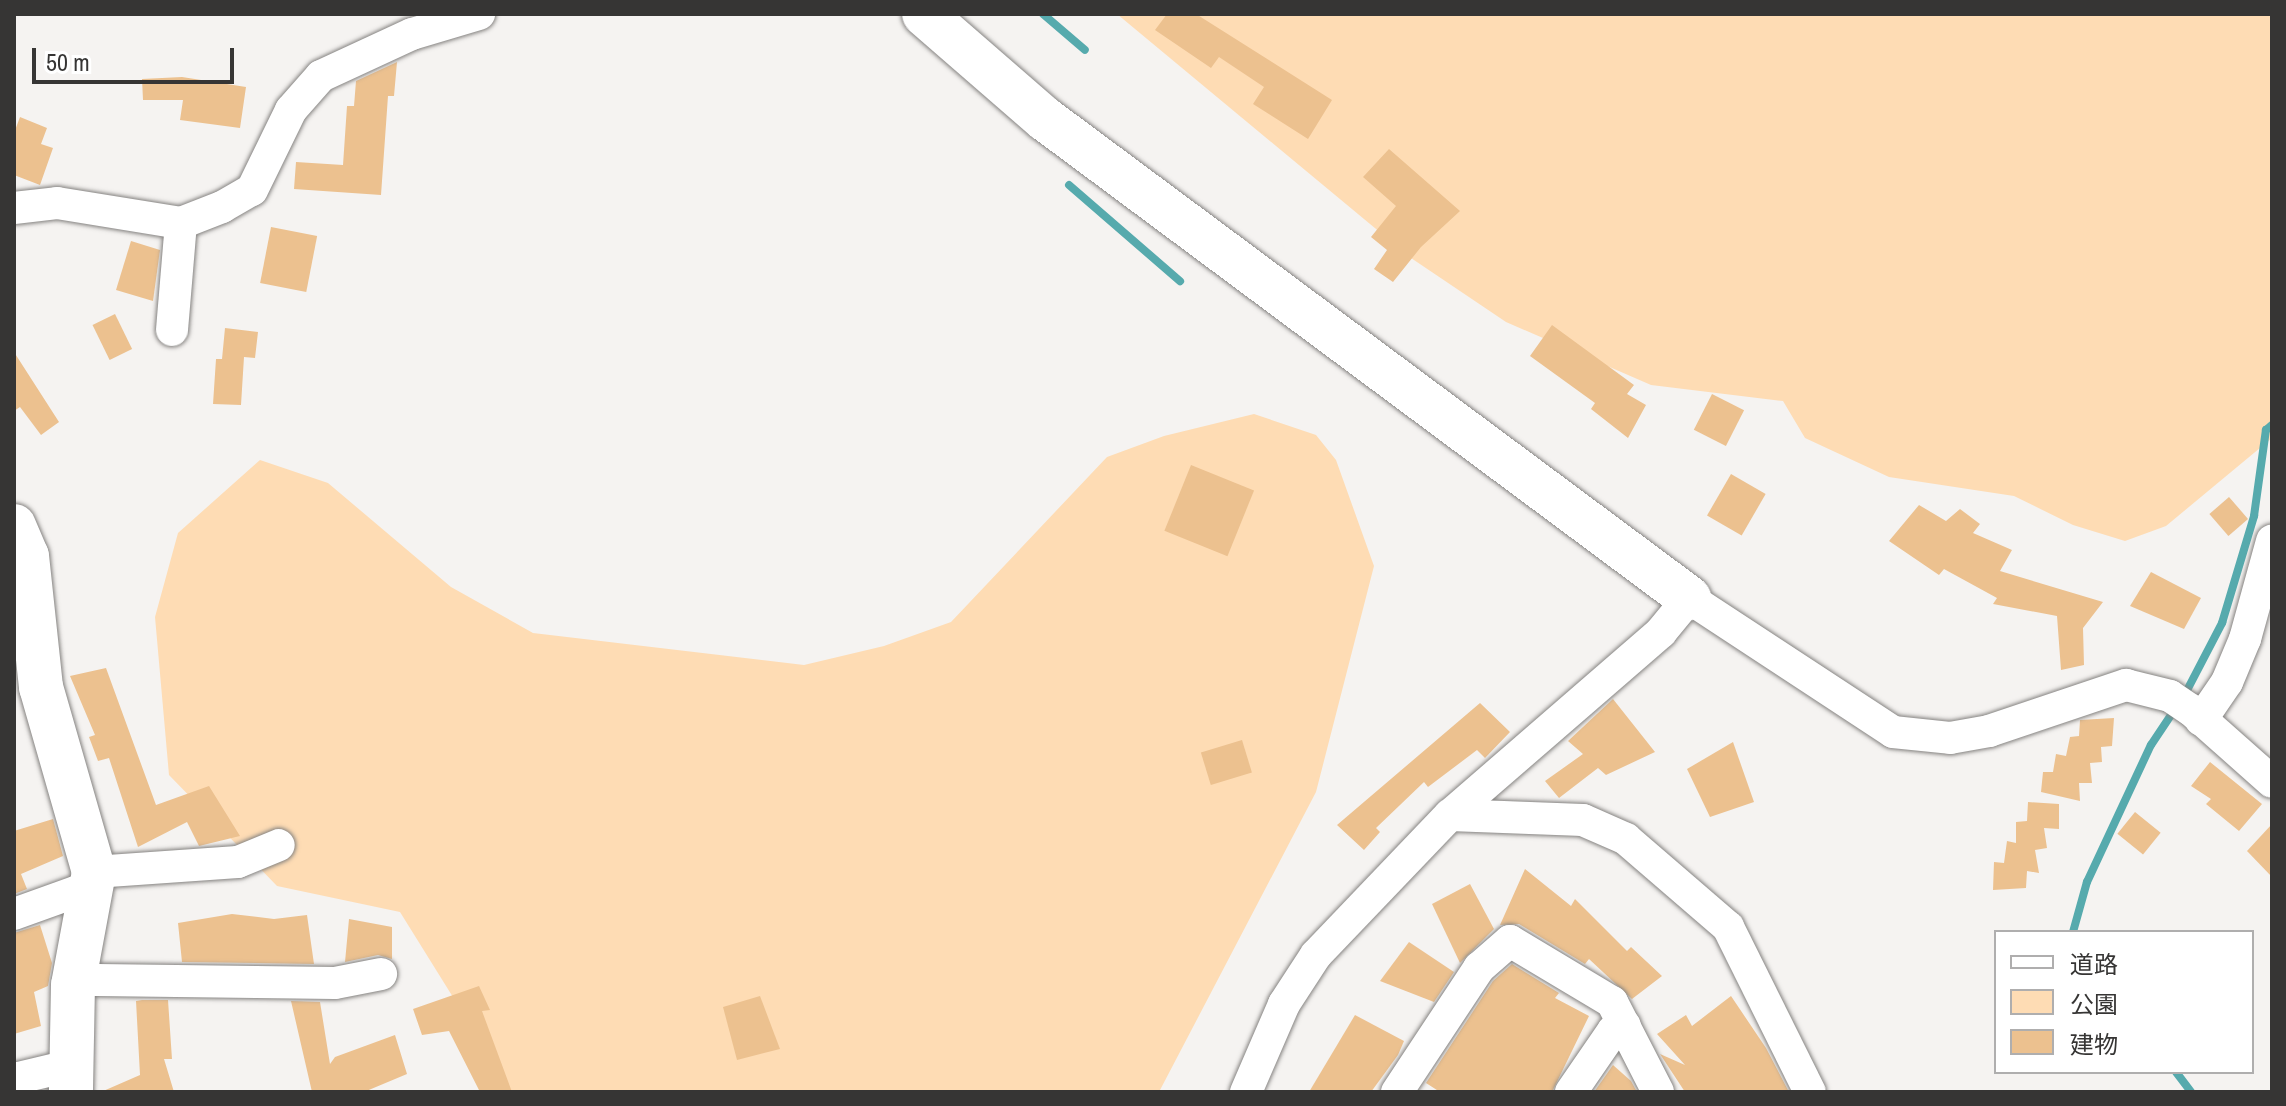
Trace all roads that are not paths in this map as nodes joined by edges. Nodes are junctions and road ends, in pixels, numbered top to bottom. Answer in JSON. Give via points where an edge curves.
{"nodes":[{"id":1,"x":479,"y":14,"type":"edge"},
{"id":2,"x":924,"y":14,"type":"edge"},
{"id":3,"x":14,"y":208,"type":"edge"},
{"id":4,"x":181,"y":223,"type":"junction"},
{"id":5,"x":172,"y":330,"type":"dead end"},
{"id":6,"x":14,"y":526,"type":"edge"},
{"id":7,"x":2272,"y":541,"type":"edge"},
{"id":8,"x":1689,"y":598,"type":"junction"},
{"id":9,"x":2187,"y":709,"type":"junction"},
{"id":10,"x":2272,"y":782,"type":"edge"},
{"id":11,"x":1450,"y":815,"type":"junction"},
{"id":12,"x":279,"y":845,"type":"dead end"},
{"id":13,"x":93,"y":883,"type":"junction"},
{"id":14,"x":14,"y":914,"type":"edge"},
{"id":15,"x":76,"y":974,"type":"junction"},
{"id":16,"x":381,"y":974,"type":"dead end"},
{"id":17,"x":1625,"y":1025,"type":"junction"},
{"id":18,"x":14,"y":1079,"type":"edge"},
{"id":19,"x":70,"y":1079,"type":"edge"},
{"id":20,"x":1246,"y":1092,"type":"edge"},
{"id":21,"x":1397,"y":1092,"type":"edge"},
{"id":22,"x":1571,"y":1092,"type":"edge"},
{"id":23,"x":1658,"y":1092,"type":"edge"},
{"id":24,"x":1810,"y":1092,"type":"edge"}],
"edges":[{"from":1,"to":4,"type":"street","via":[[359,54],[321,76],[291,110],[252,190]]},
{"from":2,"to":8,"type":"street","via":[[1045,119]]},
{"from":3,"to":4,"type":"street","via":[[57,203]]},
{"from":4,"to":5,"type":"street"},
{"from":6,"to":13,"type":"street","via":[[27,556],[41,687]]},
{"from":7,"to":9,"type":"street","via":[[2245,639],[2227,682]]},
{"from":8,"to":9,"type":"street","via":[[1893,732],[1950,738],[1989,731],[2126,685]]},
{"from":8,"to":11,"type":"street","via":[[1661,632]]},
{"from":9,"to":10,"type":"street"},
{"from":11,"to":20,"type":"street","via":[[1316,955],[1284,1004]]},
{"from":11,"to":24,"type":"street","via":[[1583,820],[1626,839],[1728,927]]},
{"from":12,"to":13,"type":"street","via":[[238,862]]},
{"from":13,"to":14,"type":"street"},
{"from":13,"to":15,"type":"street"},
{"from":15,"to":16,"type":"street","via":[[97,980],[335,983]]},
{"from":15,"to":19,"type":"street"},
{"from":17,"to":21,"type":"street","via":[[1612,1002],[1510,941],[1479,968]]},
{"from":17,"to":22,"type":"street","via":[[1613,1031]]},
{"from":17,"to":23,"type":"street"},
{"from":18,"to":19,"type":"street"}]}
